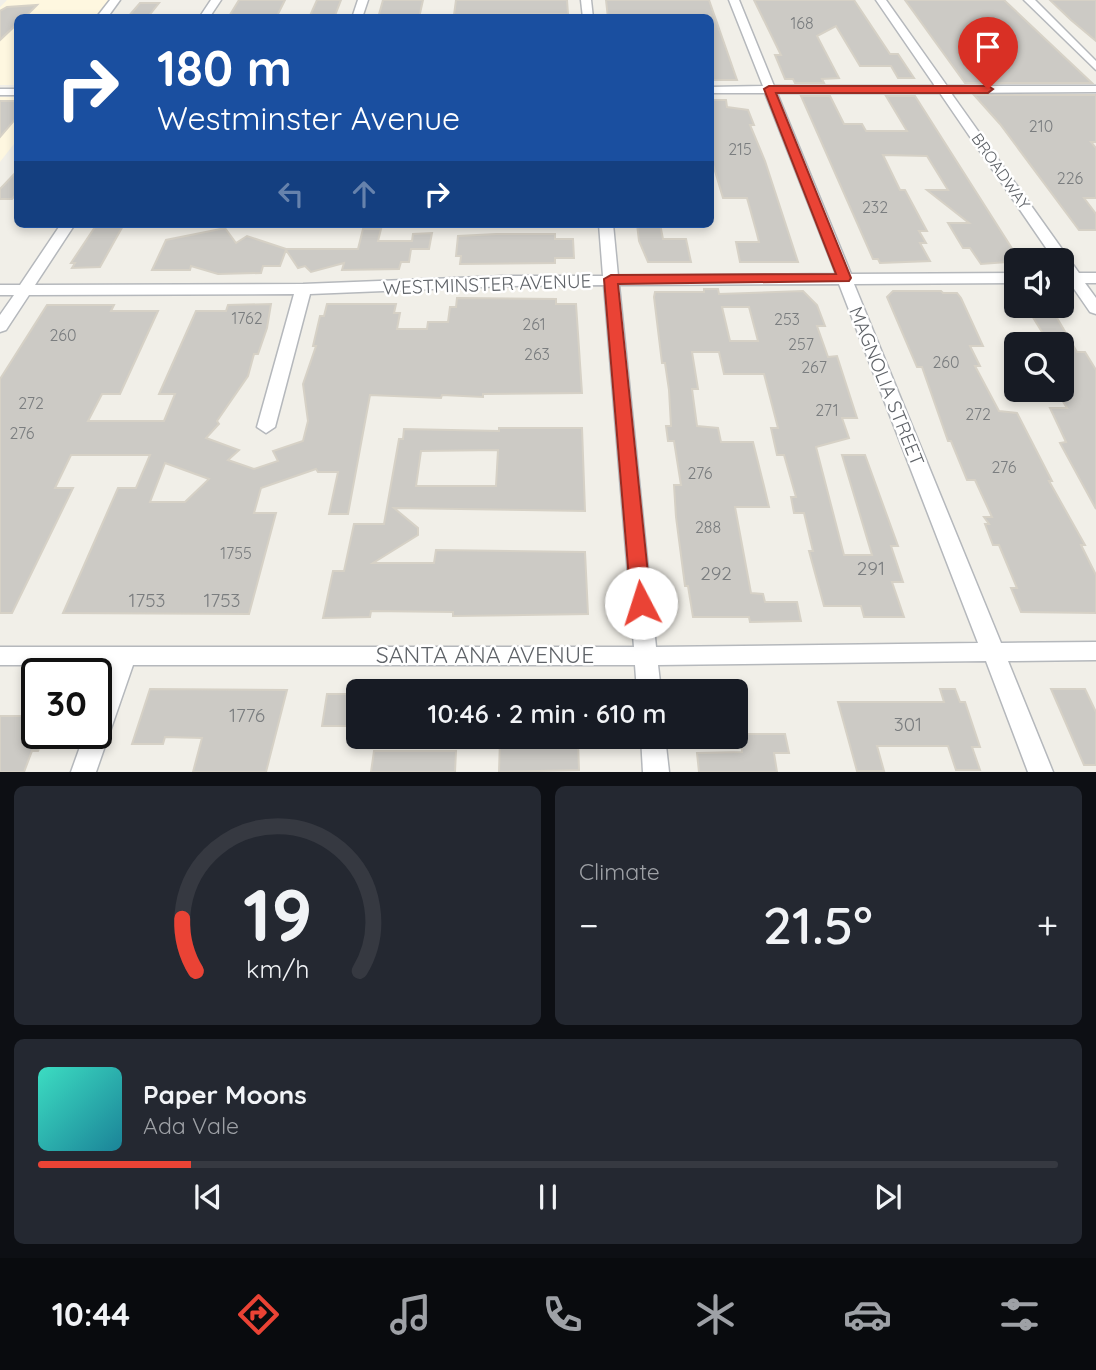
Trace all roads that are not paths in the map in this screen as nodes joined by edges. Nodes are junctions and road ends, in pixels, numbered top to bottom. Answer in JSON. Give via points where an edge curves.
{"nodes":[{"id":1,"x":115,"y":0,"type":"edge"},
{"id":2,"x":734,"y":0,"type":"edge"},
{"id":3,"x":881,"y":0,"type":"edge"},
{"id":4,"x":1029,"y":0,"type":"edge"},
{"id":5,"x":104,"y":14,"type":"edge"},
{"id":6,"x":1096,"y":67,"type":"edge"},
{"id":7,"x":769,"y":89,"type":"junction"},
{"id":8,"x":1096,"y":89,"type":"edge"},
{"id":9,"x":714,"y":90,"type":"edge"},
{"id":10,"x":945,"y":90,"type":"junction"},
{"id":11,"x":65,"y":228,"type":"edge"},
{"id":12,"x":606,"y":228,"type":"edge"},
{"id":13,"x":1048,"y":248,"type":"edge"},
{"id":14,"x":844,"y":278,"type":"junction"},
{"id":15,"x":1004,"y":278,"type":"edge"},
{"id":16,"x":1074,"y":278,"type":"edge"},
{"id":17,"x":1096,"y":278,"type":"edge"},
{"id":18,"x":611,"y":279,"type":"junction"},
{"id":19,"x":1074,"y":285,"type":"edge"},
{"id":20,"x":303,"y":289,"type":"junction"},
{"id":21,"x":0,"y":290,"type":"edge"},
{"id":22,"x":25,"y":290,"type":"junction"},
{"id":23,"x":1096,"y":309,"type":"edge"},
{"id":24,"x":0,"y":327,"type":"edge"},
{"id":25,"x":266,"y":427,"type":"dead end"},
{"id":26,"x":1096,"y":651,"type":"edge"},
{"id":27,"x":994,"y":652,"type":"junction"},
{"id":28,"x":125,"y":655,"type":"junction"},
{"id":29,"x":0,"y":656,"type":"edge"},
{"id":30,"x":646,"y":656,"type":"junction"},
{"id":31,"x":648,"y":679,"type":"edge"},
{"id":32,"x":654,"y":749,"type":"edge"},
{"id":33,"x":83,"y":772,"type":"edge"},
{"id":34,"x":656,"y":772,"type":"edge"},
{"id":35,"x":1041,"y":772,"type":"edge"}],
"edges":[{"from":1,"to":5,"type":"street"},
{"from":2,"to":7,"type":"street","name":"MAGNOLIA STREET"},
{"from":3,"to":10,"type":"street","name":"BROADWAY"},
{"from":4,"to":6,"type":"street"},
{"from":7,"to":9,"type":"street"},
{"from":7,"to":10,"type":"street"},
{"from":7,"to":14,"type":"street","name":"MAGNOLIA STREET"},
{"from":8,"to":10,"type":"street"},
{"from":10,"to":13,"type":"street","name":"BROADWAY"},
{"from":11,"to":22,"type":"street"},
{"from":12,"to":18,"type":"street"},
{"from":14,"to":15,"type":"street","name":"WESTMINSTER AVENUE"},
{"from":14,"to":18,"type":"street","name":"WESTMINSTER AVENUE"},
{"from":14,"to":27,"type":"street","name":"MAGNOLIA STREET"},
{"from":16,"to":17,"type":"street"},
{"from":18,"to":20,"type":"street","name":"WESTMINSTER AVENUE"},
{"from":18,"to":30,"type":"street"},
{"from":19,"to":23,"type":"street","name":"BROADWAY"},
{"from":20,"to":22,"type":"street","name":"WESTMINSTER AVENUE"},
{"from":20,"to":25,"type":"street"},
{"from":21,"to":22,"type":"street","name":"WESTMINSTER AVENUE"},
{"from":22,"to":24,"type":"street"},
{"from":26,"to":27,"type":"street","name":"SANTA ANA AVENUE"},
{"from":27,"to":30,"type":"street","name":"SANTA ANA AVENUE"},
{"from":27,"to":35,"type":"street","name":"MAGNOLIA STREET"},
{"from":28,"to":29,"type":"street","name":"SANTA ANA AVENUE"},
{"from":28,"to":30,"type":"street","name":"SANTA ANA AVENUE"},
{"from":28,"to":33,"type":"street"},
{"from":30,"to":31,"type":"street"},
{"from":32,"to":34,"type":"street"}]}
